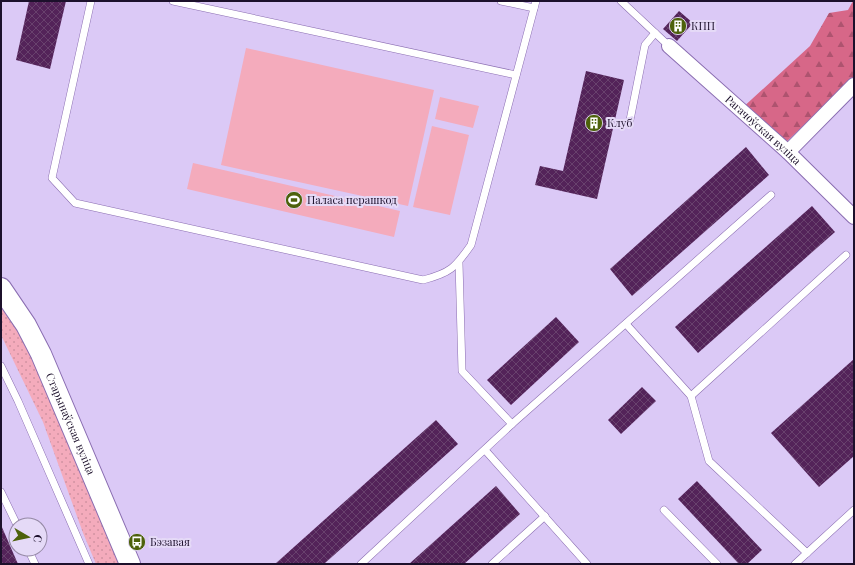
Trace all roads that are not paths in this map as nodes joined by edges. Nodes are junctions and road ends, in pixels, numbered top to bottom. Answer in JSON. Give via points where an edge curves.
{"nodes":[{"id":1,"x":91,"y":1,"type":"edge"},
{"id":2,"x":173,"y":1,"type":"edge"},
{"id":3,"x":501,"y":1,"type":"edge"},
{"id":4,"x":621,"y":1,"type":"edge"},
{"id":5,"x":535,"y":5,"type":"edge"},
{"id":6,"x":655,"y":33,"type":"junction"},
{"id":7,"x":669,"y":46,"type":"joint"},
{"id":8,"x":516,"y":75,"type":"junction"},
{"id":9,"x":854,"y":85,"type":"edge"},
{"id":10,"x":630,"y":120,"type":"dead end"},
{"id":11,"x":788,"y":152,"type":"junction"},
{"id":12,"x":771,"y":195,"type":"dead end"},
{"id":13,"x":854,"y":218,"type":"edge"},
{"id":14,"x":846,"y":255,"type":"dead end"},
{"id":15,"x":459,"y":263,"type":"junction"},
{"id":16,"x":1,"y":288,"type":"edge"},
{"id":17,"x":626,"y":324,"type":"junction"},
{"id":18,"x":1,"y":366,"type":"edge"},
{"id":19,"x":691,"y":396,"type":"junction"},
{"id":20,"x":512,"y":424,"type":"junction"},
{"id":21,"x":485,"y":450,"type":"junction"},
{"id":22,"x":1,"y":492,"type":"edge"},
{"id":23,"x":664,"y":510,"type":"dead end"},
{"id":24,"x":854,"y":510,"type":"edge"},
{"id":25,"x":545,"y":516,"type":"junction"},
{"id":26,"x":13,"y":517,"type":"edge"},
{"id":27,"x":807,"y":553,"type":"junction"},
{"id":28,"x":89,"y":564,"type":"edge"},
{"id":29,"x":130,"y":564,"type":"edge"},
{"id":30,"x":361,"y":564,"type":"edge"},
{"id":31,"x":492,"y":564,"type":"edge"},
{"id":32,"x":587,"y":564,"type":"edge"},
{"id":33,"x":716,"y":564,"type":"edge"},
{"id":34,"x":795,"y":564,"type":"edge"}],
"edges":[{"from":1,"to":15,"type":"lane","via":[[52,178],[75,203],[423,280],[444,275]]},
{"from":2,"to":8,"type":"lane"},
{"from":3,"to":5,"type":"lane"},
{"from":4,"to":6,"type":"lane"},
{"from":5,"to":8,"type":"lane"},
{"from":6,"to":7,"type":"lane"},
{"from":6,"to":10,"type":"lane","via":[[645,45]]},
{"from":7,"to":11,"type":"street","name":"Рагачоўская вуліца"},
{"from":8,"to":15,"type":"lane","via":[[471,245]]},
{"from":9,"to":11,"type":"street"},
{"from":11,"to":13,"type":"street","name":"Рагачоўская вуліца"},
{"from":12,"to":17,"type":"lane"},
{"from":14,"to":19,"type":"lane"},
{"from":15,"to":20,"type":"lane","via":[[462,371]]},
{"from":16,"to":29,"type":"main road","name":"Старынаўская вуліца","via":[[26,325],[51,374]]},
{"from":17,"to":19,"type":"lane"},
{"from":17,"to":20,"type":"lane"},
{"from":18,"to":28,"type":"lane"},
{"from":19,"to":27,"type":"lane","via":[[708,461]]},
{"from":20,"to":21,"type":"lane"},
{"from":21,"to":25,"type":"lane"},
{"from":21,"to":30,"type":"lane"},
{"from":22,"to":26,"type":"lane"},
{"from":23,"to":33,"type":"lane"},
{"from":24,"to":27,"type":"lane"},
{"from":25,"to":31,"type":"lane"},
{"from":25,"to":32,"type":"lane"},
{"from":27,"to":34,"type":"lane"}]}
